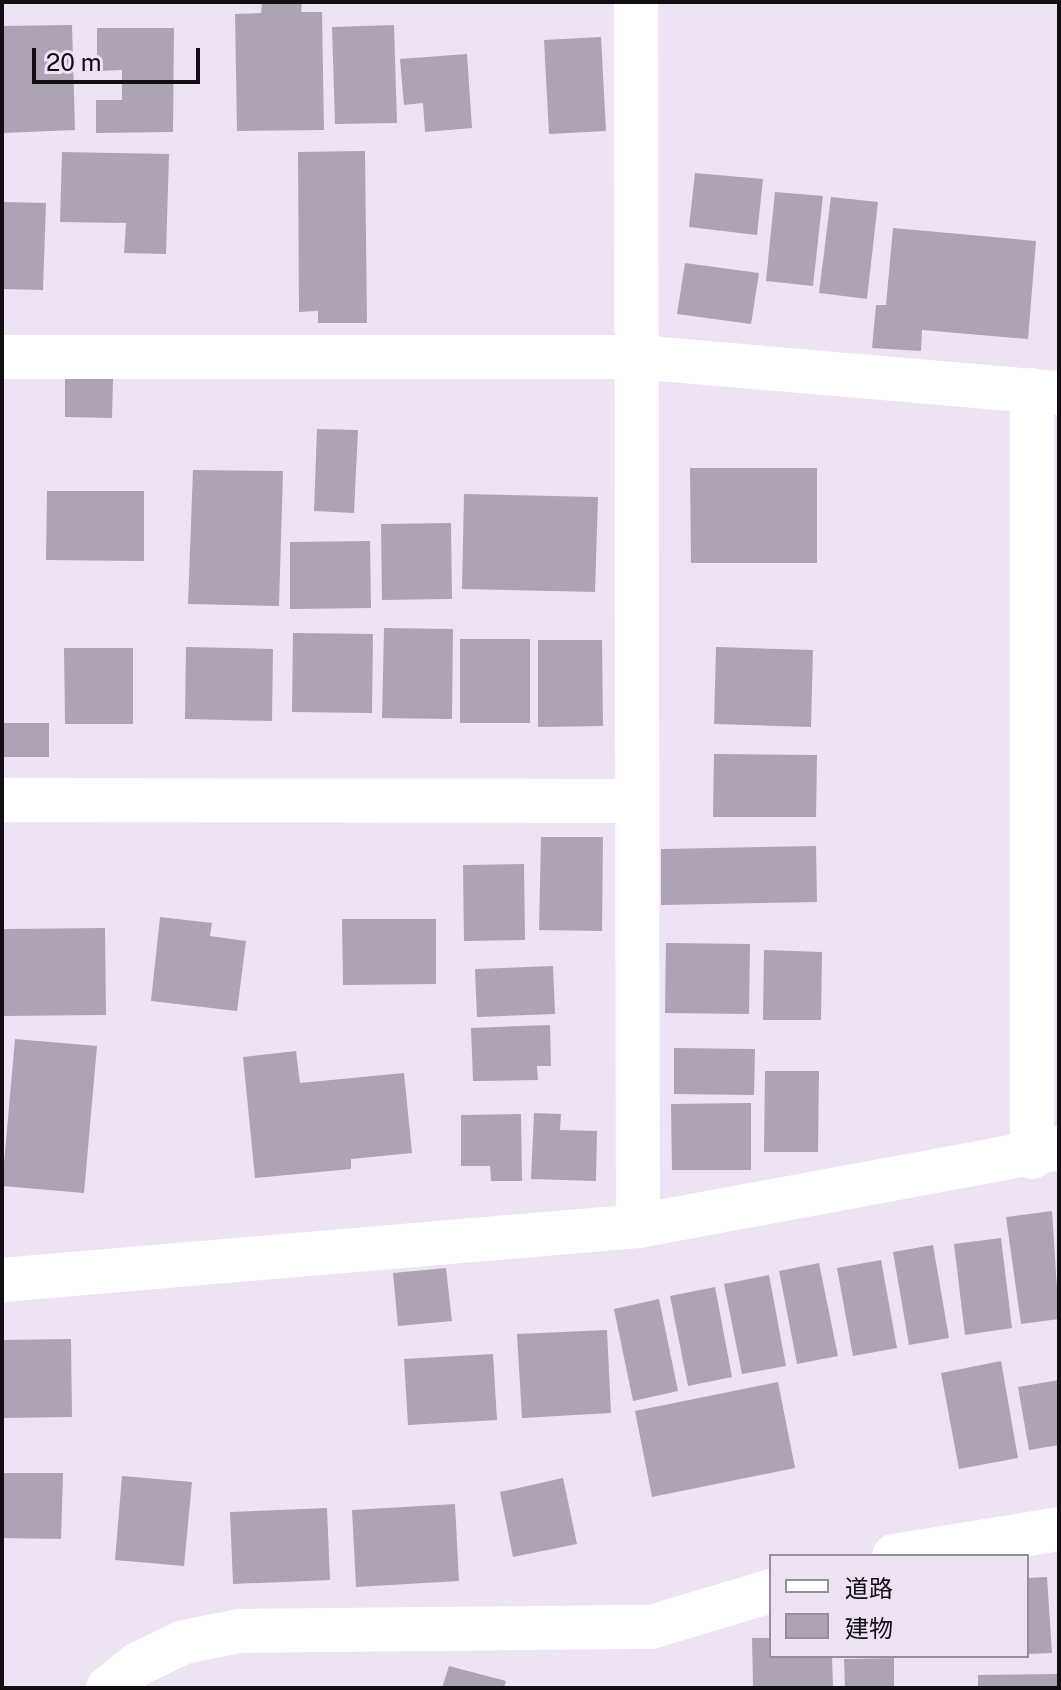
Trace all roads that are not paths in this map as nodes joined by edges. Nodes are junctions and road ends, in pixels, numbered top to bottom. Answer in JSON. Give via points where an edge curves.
{"nodes":[{"id":1,"x":636,"y":2,"type":"edge"},
{"id":2,"x":2,"y":357,"type":"edge"},
{"id":3,"x":637,"y":357,"type":"junction"},
{"id":4,"x":1046,"y":392,"type":"edge"},
{"id":5,"x":2,"y":800,"type":"edge"},
{"id":6,"x":637,"y":801,"type":"junction"},
{"id":7,"x":1046,"y":1152,"type":"edge"},
{"id":8,"x":638,"y":1226,"type":"junction"},
{"id":9,"x":2,"y":1280,"type":"edge"},
{"id":10,"x":1059,"y":1529,"type":"edge"},
{"id":11,"x":906,"y":1554,"type":"edge"},
{"id":12,"x":769,"y":1592,"type":"edge"},
{"id":13,"x":108,"y":1688,"type":"edge"}],
"edges":[{"from":1,"to":3,"type":"street"},
{"from":2,"to":3,"type":"street"},
{"from":3,"to":4,"type":"street"},
{"from":3,"to":6,"type":"street"},
{"from":4,"to":7,"type":"street"},
{"from":5,"to":6,"type":"street"},
{"from":6,"to":8,"type":"street"},
{"from":7,"to":8,"type":"street"},
{"from":8,"to":9,"type":"street"},
{"from":10,"to":11,"type":"street"},
{"from":12,"to":13,"type":"street","via":[[651,1627],[239,1631],[184,1642],[138,1664]]}]}
